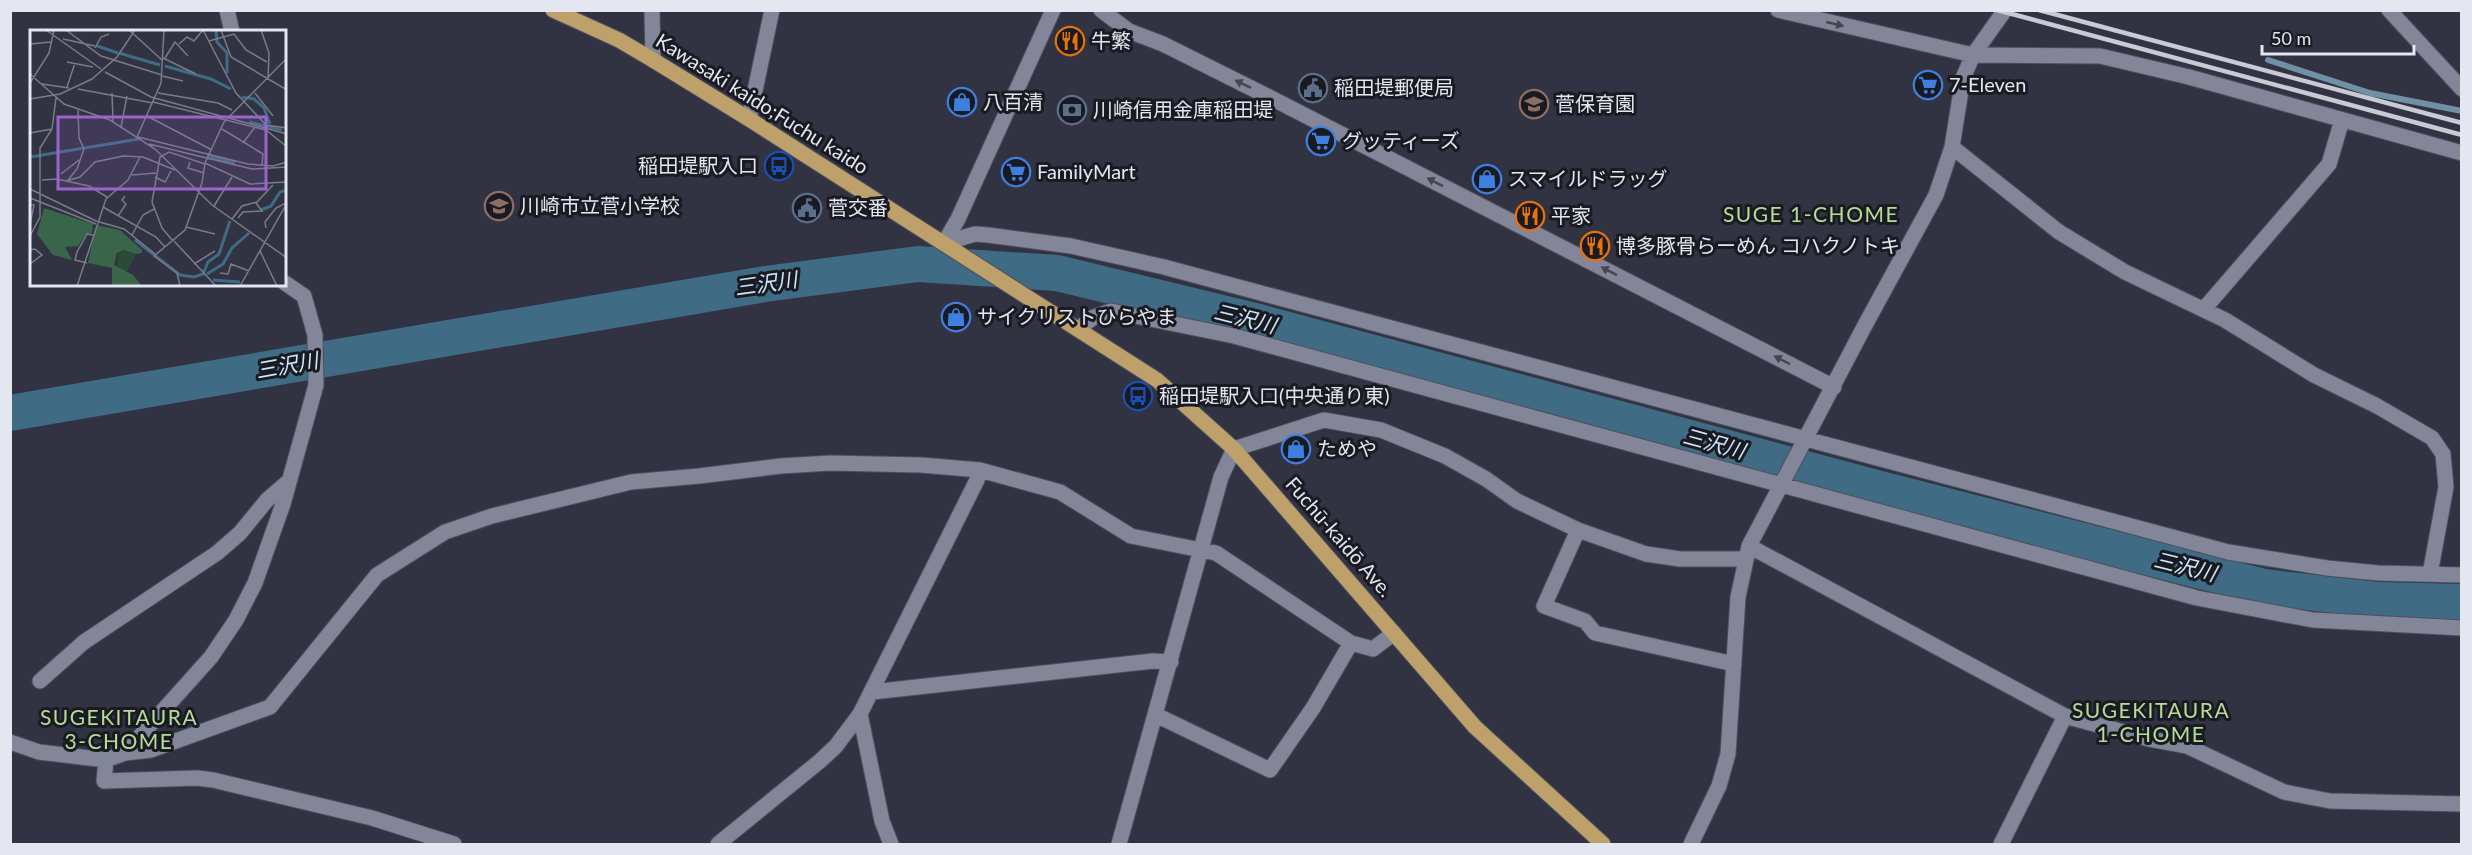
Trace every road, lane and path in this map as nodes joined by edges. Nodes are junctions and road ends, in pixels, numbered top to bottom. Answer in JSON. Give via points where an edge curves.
{"nodes":[{"id":1,"x":227,"y":10,"type":"edge"},
{"id":2,"x":553,"y":10,"type":"edge"},
{"id":3,"x":652,"y":10,"type":"edge"},
{"id":4,"x":772,"y":10,"type":"edge"},
{"id":5,"x":1053,"y":10,"type":"edge"},
{"id":6,"x":1101,"y":10,"type":"edge"},
{"id":7,"x":1778,"y":10,"type":"edge"},
{"id":8,"x":2005,"y":10,"type":"edge"},
{"id":9,"x":2389,"y":10,"type":"edge"},
{"id":10,"x":232,"y":30,"type":"edge"},
{"id":11,"x":1973,"y":55,"type":"junction"},
{"id":12,"x":653,"y":60,"type":"junction"},
{"id":13,"x":2462,"y":89,"type":"edge"},
{"id":14,"x":749,"y":119,"type":"junction"},
{"id":15,"x":2342,"y":120,"type":"junction"},
{"id":16,"x":1952,"y":147,"type":"junction"},
{"id":17,"x":2462,"y":153,"type":"edge"},
{"id":18,"x":942,"y":237,"type":"junction"},
{"id":19,"x":1005,"y":283,"type":"joint"},
{"id":20,"x":286,"y":284,"type":"edge"},
{"id":21,"x":2204,"y":309,"type":"junction"},
{"id":22,"x":1078,"y":329,"type":"junction"},
{"id":23,"x":1834,"y":387,"type":"junction"},
{"id":24,"x":1806,"y":438,"type":"junction"},
{"id":25,"x":1234,"y":449,"type":"junction"},
{"id":26,"x":980,"y":470,"type":"junction"},
{"id":27,"x":290,"y":481,"type":"junction"},
{"id":28,"x":1782,"y":485,"type":"junction"},
{"id":29,"x":1578,"y":530,"type":"junction"},
{"id":30,"x":1200,"y":550,"type":"junction"},
{"id":31,"x":1747,"y":553,"type":"junction"},
{"id":32,"x":2430,"y":574,"type":"junction"},
{"id":33,"x":2462,"y":575,"type":"edge"},
{"id":34,"x":2462,"y":628,"type":"edge"},
{"id":35,"x":1394,"y":633,"type":"junction"},
{"id":36,"x":1351,"y":643,"type":"junction"},
{"id":37,"x":1171,"y":662,"type":"junction"},
{"id":38,"x":1734,"y":664,"type":"junction"},
{"id":39,"x":40,"y":681,"type":"dead end"},
{"id":40,"x":872,"y":692,"type":"junction"},
{"id":41,"x":860,"y":714,"type":"junction"},
{"id":42,"x":1156,"y":715,"type":"junction"},
{"id":43,"x":2065,"y":716,"type":"junction"},
{"id":44,"x":10,"y":742,"type":"edge"},
{"id":45,"x":125,"y":753,"type":"junction"},
{"id":46,"x":106,"y":760,"type":"junction"},
{"id":47,"x":2462,"y":804,"type":"edge"},
{"id":48,"x":454,"y":844,"type":"edge"},
{"id":49,"x":718,"y":844,"type":"edge"},
{"id":50,"x":891,"y":844,"type":"edge"},
{"id":51,"x":1119,"y":844,"type":"edge"},
{"id":52,"x":1603,"y":844,"type":"edge"},
{"id":53,"x":1691,"y":844,"type":"edge"},
{"id":54,"x":2001,"y":844,"type":"edge"}],
"edges":[{"from":1,"to":10,"type":"street"},
{"from":2,"to":12,"type":"main road","name":"Kawasaki kaido;Fuchu kaido"},
{"from":3,"to":12,"type":"street"},
{"from":4,"to":14,"type":"street"},
{"from":5,"to":18,"type":"street"},
{"from":23,"to":6,"type":"street","one_way":true,"via":[[1277,100],[1129,31]]},
{"from":7,"to":11,"type":"street","one_way":true},
{"from":8,"to":11,"type":"street"},
{"from":9,"to":13,"type":"street"},
{"from":11,"to":15,"type":"street","via":[[2100,56]]},
{"from":11,"to":16,"type":"street","via":[[1963,78]]},
{"from":12,"to":14,"type":"main road","name":"Kawasaki kaido;Fuchu kaido"},
{"from":14,"to":18,"type":"main road","name":"Kawasaki kaido;Fuchu kaido"},
{"from":15,"to":17,"type":"street"},
{"from":15,"to":21,"type":"street","via":[[2329,164]]},
{"from":16,"to":21,"type":"street","via":[[2059,231],[2125,272]]},
{"from":16,"to":23,"type":"street","via":[[1936,195]]},
{"from":18,"to":19,"type":"main road","name":"Kawasaki kaido;Fuchu kaido"},
{"from":18,"to":24,"type":"street","via":[[988,235],[1071,246],[1164,267]]},
{"from":19,"to":22,"type":"main road","name":"Fuchū-kaidō Ave."},
{"from":20,"to":27,"type":"street","via":[[304,296],[315,335],[316,386]]},
{"from":21,"to":32,"type":"street","via":[[2314,375],[2432,438],[2443,454],[2446,487]]},
{"from":22,"to":25,"type":"main road","name":"Fuchū-kaidō Ave.","via":[[1157,380]]},
{"from":22,"to":28,"type":"street","via":[[1111,311],[1234,336]]},
{"from":23,"to":24,"type":"street"},
{"from":24,"to":28,"type":"street"},
{"from":24,"to":32,"type":"street","via":[[2254,557],[2327,568]]},
{"from":25,"to":29,"type":"street","via":[[1324,420],[1381,430],[1445,456],[1517,501]]},
{"from":25,"to":30,"type":"street","via":[[1221,477]]},
{"from":25,"to":35,"type":"main road","name":"Fuchū-kaidō Ave."},
{"from":26,"to":30,"type":"street","via":[[1060,492],[1131,536]]},
{"from":26,"to":40,"type":"street"},
{"from":26,"to":45,"type":"street","via":[[830,463],[781,466],[631,482],[473,522],[445,532],[377,575],[270,707],[151,750]]},
{"from":27,"to":39,"type":"street","via":[[217,553],[84,642]]},
{"from":27,"to":45,"type":"street","via":[[255,583],[236,621],[211,657]]},
{"from":28,"to":31,"type":"street"},
{"from":28,"to":34,"type":"street","via":[[2197,598],[2313,620]]},
{"from":29,"to":31,"type":"street","via":[[1646,554],[1680,559]]},
{"from":29,"to":38,"type":"street","via":[[1544,606],[1585,621],[1595,633]]},
{"from":30,"to":36,"type":"street","via":[[1216,553]]},
{"from":30,"to":37,"type":"street"},
{"from":31,"to":38,"type":"street","via":[[1738,597]]},
{"from":31,"to":43,"type":"street"},
{"from":32,"to":33,"type":"street"},
{"from":35,"to":36,"type":"street","via":[[1373,649]]},
{"from":35,"to":52,"type":"main road","name":"Fuchū-kaidō Ave.","via":[[1475,727]]},
{"from":36,"to":42,"type":"street","via":[[1270,770]]},
{"from":37,"to":40,"type":"street"},
{"from":37,"to":42,"type":"street"},
{"from":38,"to":53,"type":"street","via":[[1728,754],[1719,786]]},
{"from":40,"to":41,"type":"street"},
{"from":41,"to":49,"type":"street","via":[[820,761]]},
{"from":41,"to":50,"type":"street","via":[[882,821]]},
{"from":42,"to":51,"type":"street"},
{"from":43,"to":47,"type":"street","via":[[2187,746],[2284,792],[2330,801]]},
{"from":43,"to":54,"type":"street"},
{"from":44,"to":46,"type":"street","via":[[39,752]]},
{"from":45,"to":46,"type":"street"},
{"from":46,"to":48,"type":"street","via":[[104,781],[213,780],[372,818]]}]}
